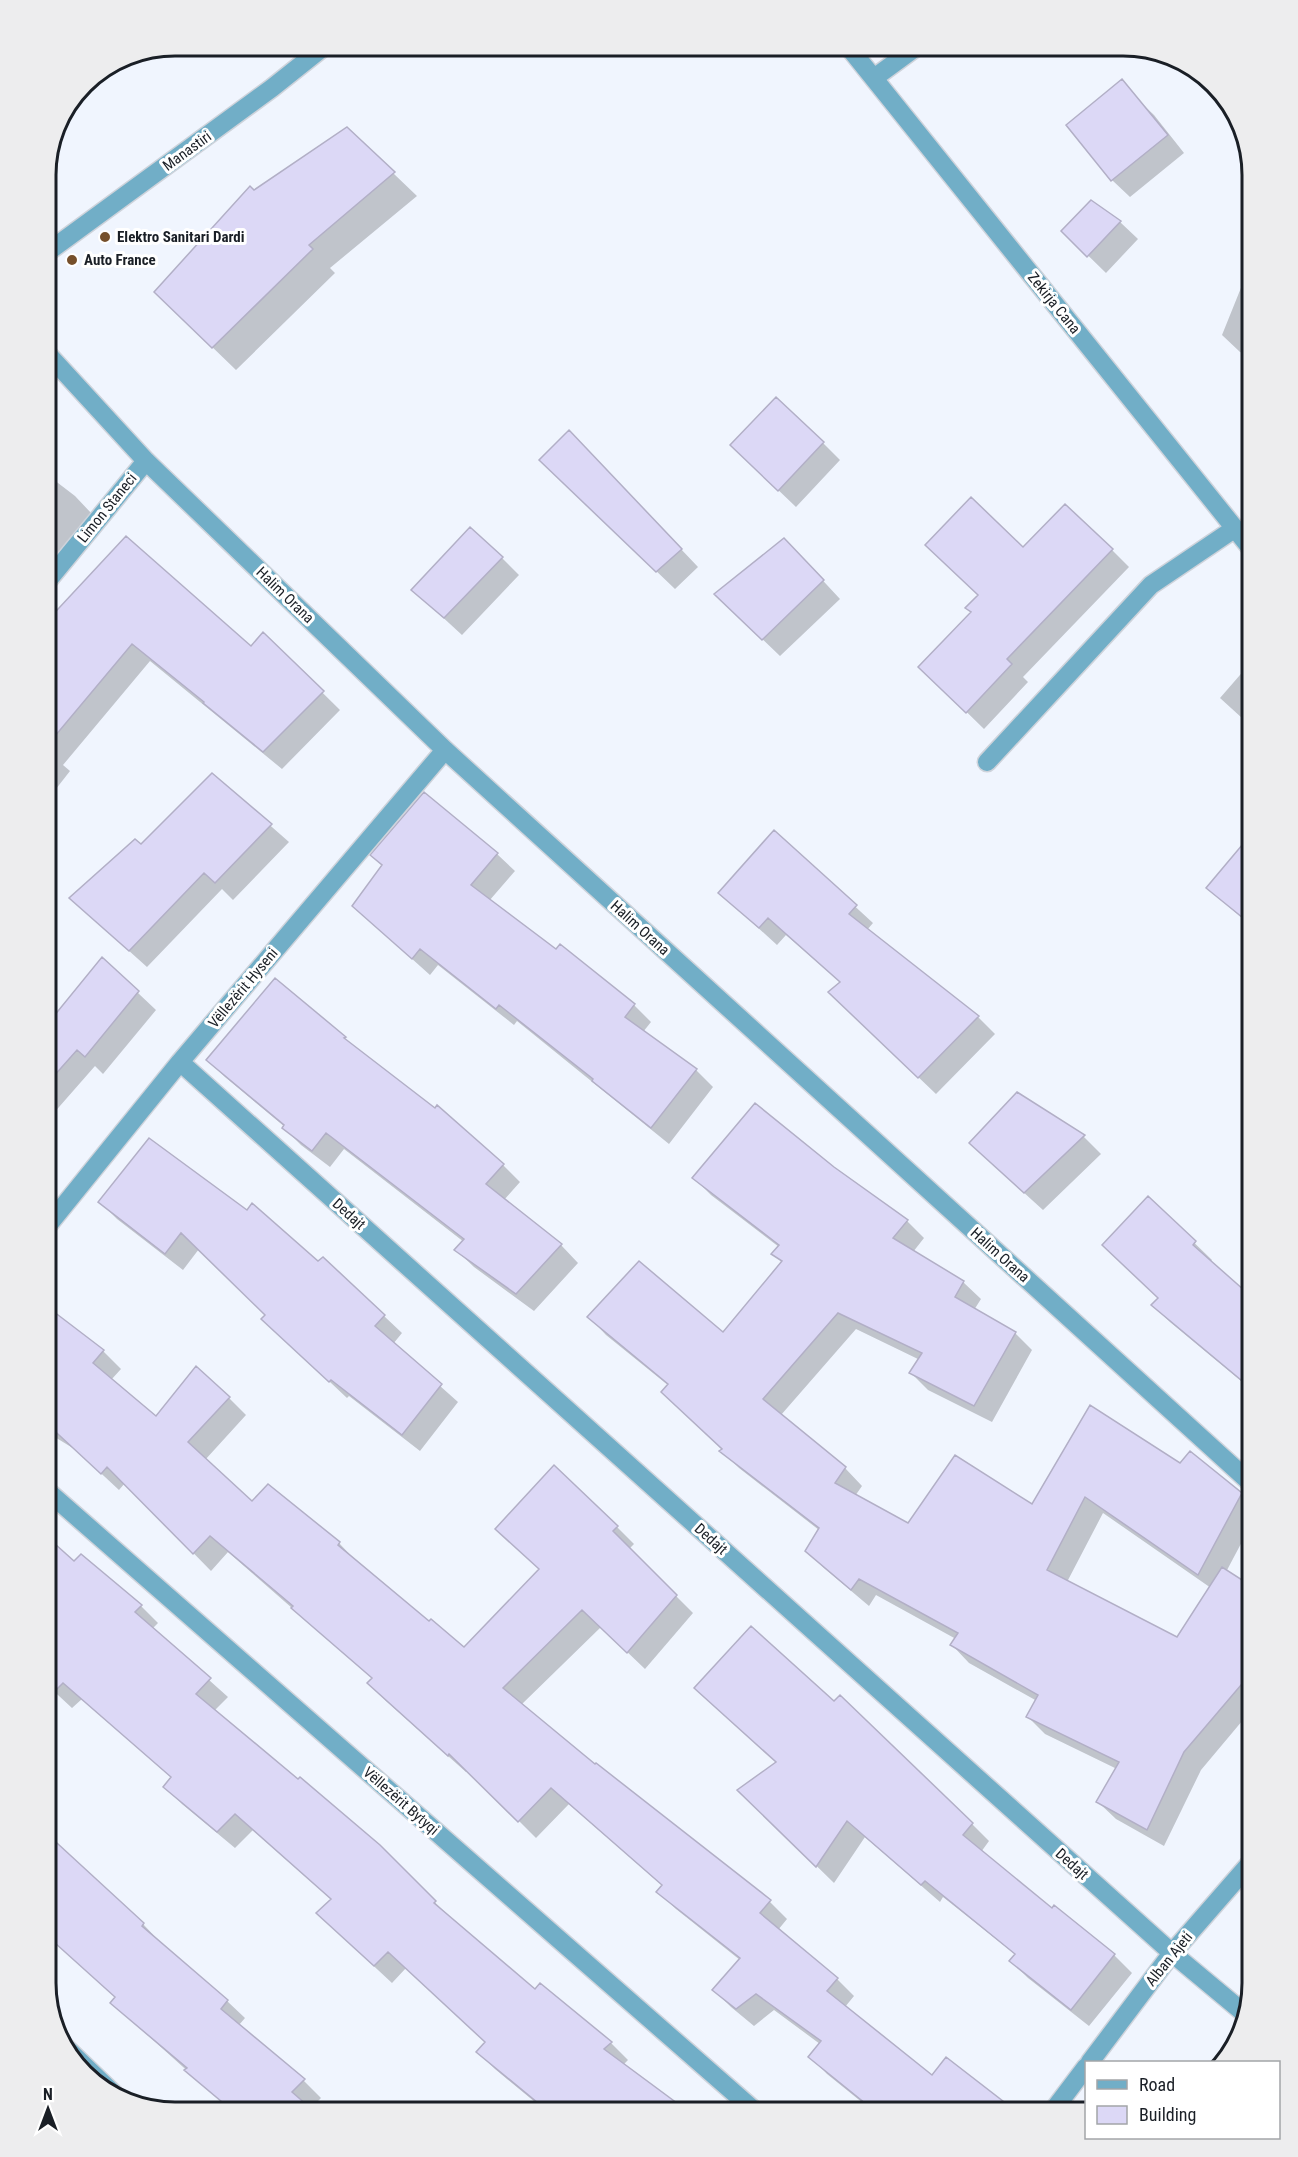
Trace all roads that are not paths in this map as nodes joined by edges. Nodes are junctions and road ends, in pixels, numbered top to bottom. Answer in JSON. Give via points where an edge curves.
{"nodes":[{"id":1,"x":312,"y":56,"type":"edge"},
{"id":2,"x":856,"y":56,"type":"edge"},
{"id":3,"x":904,"y":56,"type":"edge"},
{"id":4,"x":874,"y":78,"type":"junction"},
{"id":5,"x":56,"y":247,"type":"edge"},
{"id":6,"x":56,"y":363,"type":"edge"},
{"id":7,"x":146,"y":461,"type":"junction"},
{"id":8,"x":1234,"y":529,"type":"junction"},
{"id":9,"x":1242,"y":538,"type":"edge"},
{"id":10,"x":56,"y":571,"type":"edge"},
{"id":11,"x":445,"y":750,"type":"junction"},
{"id":12,"x":987,"y":762,"type":"dead end"},
{"id":13,"x":180,"y":1062,"type":"junction"},
{"id":14,"x":56,"y":1215,"type":"edge"},
{"id":15,"x":1242,"y":1475,"type":"edge"},
{"id":16,"x":56,"y":1499,"type":"edge"},
{"id":17,"x":1242,"y":1873,"type":"edge"},
{"id":18,"x":1172,"y":1953,"type":"junction"},
{"id":19,"x":1239,"y":2009,"type":"edge"},
{"id":20,"x":1091,"y":2061,"type":"edge"},
{"id":21,"x":1085,"y":2068,"type":"edge"},
{"id":22,"x":744,"y":2102,"type":"edge"},
{"id":23,"x":1060,"y":2102,"type":"edge"}],
"edges":[{"from":1,"to":5,"type":"street","name":"Manastiri"},
{"from":2,"to":4,"type":"street","name":"Zekirja Cana"},
{"from":3,"to":4,"type":"street"},
{"from":4,"to":8,"type":"street","name":"Zekirja Cana"},
{"from":6,"to":7,"type":"street","name":"Halim Orana"},
{"from":7,"to":10,"type":"street","name":"Limon Staneci"},
{"from":7,"to":11,"type":"street","name":"Halim Orana"},
{"from":8,"to":9,"type":"street","name":"Zekirja Cana"},
{"from":8,"to":12,"type":"street","via":[[1151,585]]},
{"from":11,"to":13,"type":"street","name":"Vëllezërit Hyseni"},
{"from":11,"to":15,"type":"street","name":"Halim Orana"},
{"from":13,"to":14,"type":"street","name":"Vëllezërit Hyseni"},
{"from":13,"to":18,"type":"street","name":"Dedajt"},
{"from":16,"to":22,"type":"street","name":"Vëllezërit Bytyqi"},
{"from":17,"to":18,"type":"street","name":"Alban Ajeti"},
{"from":18,"to":19,"type":"street","name":"Dedajt"},
{"from":18,"to":20,"type":"street","name":"Alban Ajeti"},
{"from":21,"to":23,"type":"street"}]}
